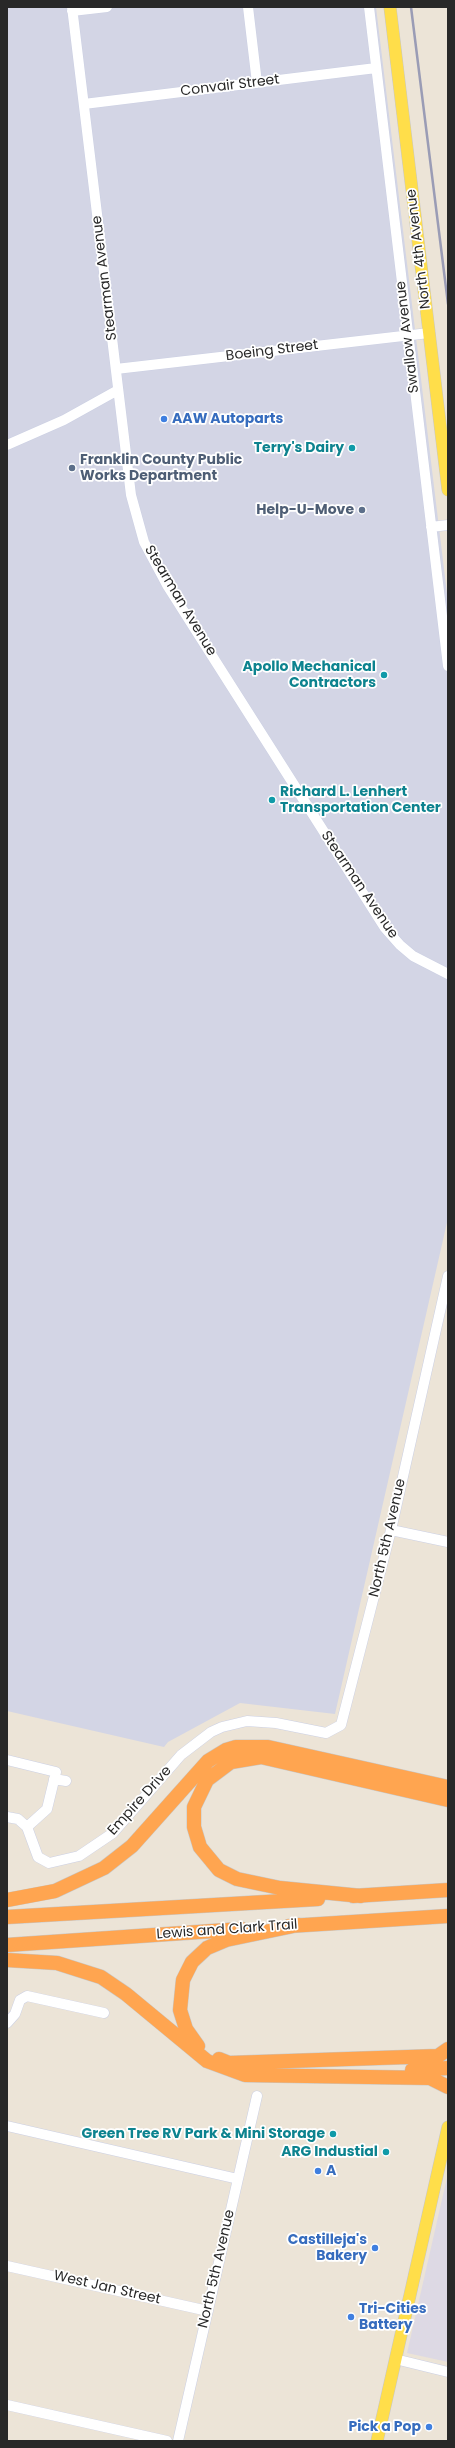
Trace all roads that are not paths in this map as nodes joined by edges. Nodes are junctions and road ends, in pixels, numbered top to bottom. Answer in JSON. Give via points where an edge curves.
{"nodes":[{"id":1,"x":107,"y":7,"type":"edge"},
{"id":2,"x":248,"y":7,"type":"edge"},
{"id":3,"x":369,"y":7,"type":"edge"},
{"id":4,"x":390,"y":7,"type":"edge"},
{"id":5,"x":72,"y":9,"type":"edge"},
{"id":6,"x":376,"y":68,"type":"junction"},
{"id":7,"x":257,"y":83,"type":"junction"},
{"id":8,"x":84,"y":104,"type":"junction"},
{"id":9,"x":429,"y":333,"type":"junction"},
{"id":10,"x":408,"y":335,"type":"junction"},
{"id":11,"x":116,"y":369,"type":"junction"},
{"id":12,"x":118,"y":390,"type":"junction"},
{"id":13,"x":7,"y":445,"type":"edge"},
{"id":14,"x":448,"y":490,"type":"edge"},
{"id":15,"x":448,"y":525,"type":"edge"},
{"id":16,"x":431,"y":527,"type":"junction"},
{"id":17,"x":448,"y":666,"type":"edge"},
{"id":18,"x":448,"y":974,"type":"edge"},
{"id":19,"x":448,"y":1276,"type":"edge"},
{"id":20,"x":391,"y":1530,"type":"junction"},
{"id":21,"x":448,"y":1542,"type":"edge"},
{"id":22,"x":268,"y":1722,"type":"joint"},
{"id":23,"x":7,"y":1760,"type":"edge"},
{"id":24,"x":54,"y":1779,"type":"junction"},
{"id":25,"x":66,"y":1781,"type":"dead end"},
{"id":26,"x":448,"y":1787,"type":"edge"},
{"id":27,"x":448,"y":1800,"type":"edge"},
{"id":28,"x":7,"y":1817,"type":"edge"},
{"id":29,"x":27,"y":1826,"type":"junction"},
{"id":30,"x":448,"y":1890,"type":"edge"},
{"id":31,"x":361,"y":1896,"type":"junction"},
{"id":32,"x":7,"y":1900,"type":"edge"},
{"id":33,"x":448,"y":1916,"type":"edge"},
{"id":34,"x":7,"y":1917,"type":"edge"},
{"id":35,"x":298,"y":1925,"type":"junction"},
{"id":36,"x":7,"y":1945,"type":"edge"},
{"id":37,"x":7,"y":1960,"type":"edge"},
{"id":38,"x":104,"y":2013,"type":"dead end"},
{"id":39,"x":7,"y":2023,"type":"edge"},
{"id":40,"x":445,"y":2055,"type":"edge"},
{"id":41,"x":448,"y":2068,"type":"edge"},
{"id":42,"x":262,"y":2077,"type":"junction"},
{"id":43,"x":448,"y":2087,"type":"edge"},
{"id":44,"x":257,"y":2096,"type":"dead end"},
{"id":45,"x":7,"y":2126,"type":"edge"},
{"id":46,"x":448,"y":2127,"type":"edge"},
{"id":47,"x":238,"y":2180,"type":"junction"},
{"id":48,"x":7,"y":2266,"type":"edge"},
{"id":49,"x":208,"y":2311,"type":"junction"},
{"id":50,"x":395,"y":2360,"type":"junction"},
{"id":51,"x":448,"y":2372,"type":"edge"},
{"id":52,"x":7,"y":2405,"type":"edge"},
{"id":53,"x":167,"y":2441,"type":"edge"},
{"id":54,"x":178,"y":2441,"type":"edge"},
{"id":55,"x":377,"y":2441,"type":"edge"}],
"edges":[{"from":1,"to":5,"type":"street"},
{"from":2,"to":7,"type":"street"},
{"from":3,"to":6,"type":"street","name":"Swallow Avenue"},
{"from":4,"to":9,"type":"main road","name":"North 4th Avenue"},
{"from":5,"to":8,"type":"street","name":"Stearman Avenue"},
{"from":6,"to":7,"type":"street","name":"Convair Street"},
{"from":6,"to":10,"type":"street","name":"Swallow Avenue"},
{"from":7,"to":8,"type":"street","name":"Convair Street"},
{"from":8,"to":11,"type":"street","name":"Stearman Avenue"},
{"from":9,"to":10,"type":"street","name":"Boeing Street"},
{"from":9,"to":14,"type":"main road","name":"North 4th Avenue"},
{"from":10,"to":11,"type":"street","name":"Boeing Street"},
{"from":10,"to":16,"type":"street","name":"Swallow Avenue"},
{"from":11,"to":12,"type":"street","name":"Stearman Avenue"},
{"from":12,"to":13,"type":"street","via":[[64,420]]},
{"from":12,"to":18,"type":"street","name":"Stearman Avenue","via":[[134,511],[144,542],[158,570],[388,931],[413,956]]},
{"from":15,"to":16,"type":"street"},
{"from":16,"to":17,"type":"street","name":"Swallow Avenue"},
{"from":19,"to":20,"type":"street","name":"North 5th Avenue"},
{"from":20,"to":21,"type":"street"},
{"from":20,"to":22,"type":"street","name":"North 5th Avenue","via":[[341,1725],[326,1733]]},
{"from":22,"to":29,"type":"street","name":"Empire Drive","via":[[234,1723],[200,1738],[181,1755],[113,1833],[79,1856],[49,1863],[38,1857]]},
{"from":23,"to":24,"type":"street","via":[[56,1772]]},
{"from":24,"to":25,"type":"street"},
{"from":24,"to":29,"type":"street","via":[[47,1809]]},
{"from":26,"to":32,"type":"highway","via":[[268,1747],[236,1747],[208,1761],[132,1846],[104,1868],[55,1891]]},
{"from":27,"to":31,"type":"highway","via":[[250,1756],[231,1762],[207,1780],[196,1802],[194,1827],[202,1851],[219,1870],[237,1879],[280,1888]]},
{"from":28,"to":29,"type":"street","via":[[18,1819]]},
{"from":30,"to":31,"type":"highway","name":"Lewis and Clark Trail"},
{"from":31,"to":34,"type":"highway","name":"Lewis and Clark Trail"},
{"from":33,"to":35,"type":"highway","name":"Lewis and Clark Trail"},
{"from":35,"to":36,"type":"highway","name":"Lewis and Clark Trail"},
{"from":35,"to":40,"type":"highway","via":[[226,1940],[207,1948],[192,1962],[183,1980],[180,2010],[186,2029],[198,2046],[214,2058],[230,2063]]},
{"from":37,"to":42,"type":"highway","via":[[57,1963],[100,1977],[126,1994],[207,2061],[232,2071]]},
{"from":38,"to":39,"type":"street","via":[[27,1996],[20,2000],[15,2014]]},
{"from":41,"to":42,"type":"highway"},
{"from":42,"to":43,"type":"highway","via":[[430,2078]]},
{"from":44,"to":47,"type":"street","name":"North 5th Avenue"},
{"from":45,"to":47,"type":"street"},
{"from":46,"to":50,"type":"main road"},
{"from":47,"to":49,"type":"street","name":"North 5th Avenue"},
{"from":48,"to":49,"type":"street","name":"West Jan Street"},
{"from":49,"to":54,"type":"street","name":"North 5th Avenue"},
{"from":50,"to":51,"type":"street"},
{"from":50,"to":55,"type":"main road"},
{"from":52,"to":53,"type":"street"}]}
